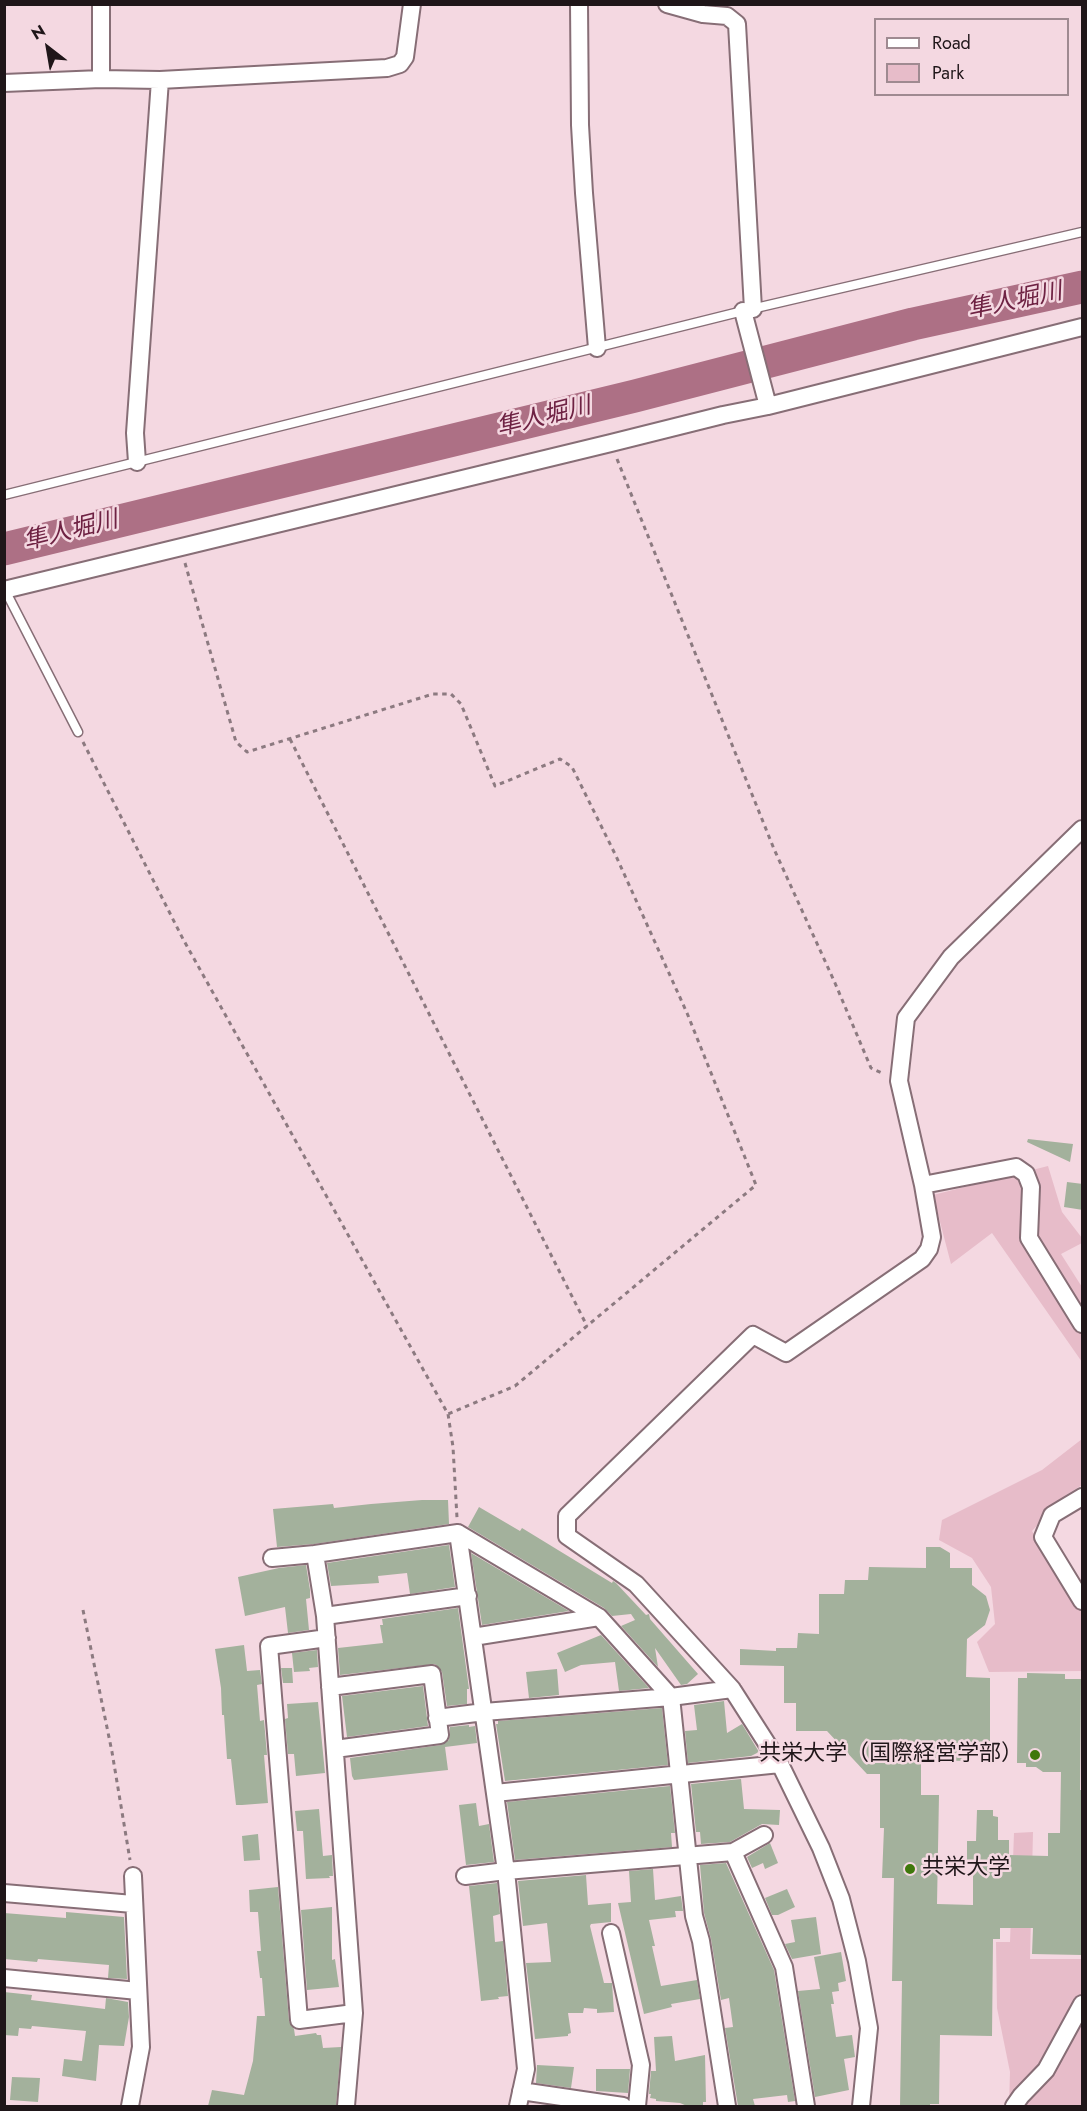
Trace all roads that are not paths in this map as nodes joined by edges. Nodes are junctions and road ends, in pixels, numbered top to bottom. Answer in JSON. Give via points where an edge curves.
{"nodes":[{"id":1,"x":101,"y":4,"type":"edge"},
{"id":2,"x":412,"y":4,"type":"edge"},
{"id":3,"x":579,"y":4,"type":"edge"},
{"id":4,"x":667,"y":4,"type":"edge"},
{"id":5,"x":726,"y":10,"type":"edge"},
{"id":6,"x":101,"y":79,"type":"junction"},
{"id":7,"x":160,"y":80,"type":"junction"},
{"id":8,"x":4,"y":83,"type":"edge"},
{"id":9,"x":1083,"y":232,"type":"edge"},
{"id":10,"x":748,"y":310,"type":"junction"},
{"id":11,"x":1083,"y":327,"type":"edge"},
{"id":12,"x":597,"y":348,"type":"junction"},
{"id":13,"x":768,"y":406,"type":"junction"},
{"id":14,"x":137,"y":462,"type":"junction"},
{"id":15,"x":4,"y":495,"type":"edge"},
{"id":16,"x":5,"y":590,"type":"edge"},
{"id":17,"x":78,"y":732,"type":"road end"},
{"id":18,"x":1083,"y":829,"type":"edge"},
{"id":19,"x":923,"y":1185,"type":"junction"},
{"id":20,"x":1083,"y":1324,"type":"edge"},
{"id":21,"x":1083,"y":1497,"type":"edge"},
{"id":22,"x":458,"y":1533,"type":"junction"},
{"id":23,"x":315,"y":1554,"type":"junction"},
{"id":24,"x":272,"y":1558,"type":"dead end"},
{"id":25,"x":468,"y":1596,"type":"junction"},
{"id":26,"x":1083,"y":1601,"type":"edge"},
{"id":27,"x":325,"y":1616,"type":"junction"},
{"id":28,"x":599,"y":1617,"type":"junction"},
{"id":29,"x":473,"y":1637,"type":"junction"},
{"id":30,"x":327,"y":1638,"type":"junction"},
{"id":31,"x":330,"y":1687,"type":"junction"},
{"id":32,"x":732,"y":1689,"type":"junction"},
{"id":33,"x":671,"y":1697,"type":"junction"},
{"id":34,"x":484,"y":1712,"type":"junction"},
{"id":35,"x":437,"y":1718,"type":"junction"},
{"id":36,"x":335,"y":1749,"type":"junction"},
{"id":37,"x":780,"y":1764,"type":"junction"},
{"id":38,"x":680,"y":1775,"type":"junction"},
{"id":39,"x":495,"y":1793,"type":"junction"},
{"id":40,"x":764,"y":1835,"type":"dead end"},
{"id":41,"x":733,"y":1851,"type":"junction"},
{"id":42,"x":688,"y":1854,"type":"junction"},
{"id":43,"x":506,"y":1871,"type":"junction"},
{"id":44,"x":133,"y":1876,"type":"road end"},
{"id":45,"x":465,"y":1876,"type":"dead end"},
{"id":46,"x":4,"y":1893,"type":"edge"},
{"id":47,"x":133,"y":1904,"type":"junction"},
{"id":48,"x":611,"y":1933,"type":"dead end"},
{"id":49,"x":4,"y":1978,"type":"edge"},
{"id":50,"x":138,"y":1991,"type":"junction"},
{"id":51,"x":1083,"y":2004,"type":"edge"},
{"id":52,"x":354,"y":2013,"type":"junction"},
{"id":53,"x":519,"y":2099,"type":"edge"},
{"id":54,"x":580,"y":2103,"type":"edge"},
{"id":55,"x":130,"y":2106,"type":"edge"},
{"id":56,"x":346,"y":2106,"type":"edge"},
{"id":57,"x":623,"y":2106,"type":"edge"},
{"id":58,"x":637,"y":2106,"type":"edge"},
{"id":59,"x":727,"y":2106,"type":"edge"},
{"id":60,"x":806,"y":2106,"type":"edge"},
{"id":61,"x":861,"y":2106,"type":"edge"},
{"id":62,"x":1014,"y":2106,"type":"edge"}],
"edges":[{"from":1,"to":6,"type":"street"},
{"from":2,"to":7,"type":"street","via":[[405,57],[400,64],[387,68]]},
{"from":3,"to":12,"type":"street","via":[[580,125]]},
{"from":4,"to":5,"type":"street","via":[[703,14]]},
{"from":5,"to":10,"type":"street","via":[[737,24]]},
{"from":6,"to":7,"type":"street"},
{"from":6,"to":8,"type":"street"},
{"from":7,"to":14,"type":"street","via":[[135,433]]},
{"from":9,"to":10,"type":"lane"},
{"from":10,"to":12,"type":"lane"},
{"from":10,"to":13,"type":"street"},
{"from":11,"to":13,"type":"street"},
{"from":12,"to":14,"type":"lane"},
{"from":13,"to":16,"type":"street"},
{"from":14,"to":15,"type":"lane"},
{"from":16,"to":17,"type":"lane"},
{"from":18,"to":19,"type":"street","via":[[951,957],[906,1018],[899,1081]]},
{"from":19,"to":20,"type":"street","via":[[1016,1167],[1026,1174],[1031,1187],[1029,1238]]},
{"from":19,"to":32,"type":"street","via":[[932,1237],[922,1259],[786,1353],[753,1335],[567,1516],[567,1536],[636,1584]]},
{"from":21,"to":26,"type":"street","via":[[1052,1515],[1043,1537]]},
{"from":22,"to":23,"type":"street"},
{"from":22,"to":25,"type":"street"},
{"from":22,"to":28,"type":"street"},
{"from":23,"to":24,"type":"street"},
{"from":23,"to":27,"type":"street"},
{"from":25,"to":27,"type":"street"},
{"from":25,"to":29,"type":"street"},
{"from":27,"to":30,"type":"street"},
{"from":28,"to":29,"type":"street"},
{"from":28,"to":33,"type":"street"},
{"from":29,"to":34,"type":"street"},
{"from":30,"to":31,"type":"street"},
{"from":30,"to":52,"type":"street","via":[[269,1646],[299,2020]]},
{"from":31,"to":35,"type":"street","via":[[432,1674]]},
{"from":31,"to":36,"type":"street"},
{"from":32,"to":33,"type":"street"},
{"from":32,"to":37,"type":"street"},
{"from":33,"to":34,"type":"street"},
{"from":33,"to":38,"type":"street"},
{"from":34,"to":35,"type":"street"},
{"from":34,"to":39,"type":"street"},
{"from":35,"to":36,"type":"street","via":[[440,1735]]},
{"from":36,"to":52,"type":"street"},
{"from":37,"to":38,"type":"street"},
{"from":37,"to":61,"type":"street","via":[[841,1899],[857,1961],[869,2028]]},
{"from":38,"to":39,"type":"street"},
{"from":38,"to":42,"type":"street"},
{"from":39,"to":43,"type":"street"},
{"from":40,"to":41,"type":"street"},
{"from":41,"to":42,"type":"street"},
{"from":41,"to":60,"type":"street","via":[[784,1966]]},
{"from":42,"to":43,"type":"street"},
{"from":42,"to":59,"type":"street","via":[[694,1916]]},
{"from":43,"to":45,"type":"street"},
{"from":43,"to":53,"type":"street","via":[[526,2069]]},
{"from":44,"to":47,"type":"street"},
{"from":46,"to":47,"type":"street"},
{"from":47,"to":50,"type":"street"},
{"from":48,"to":58,"type":"street","via":[[641,2065]]},
{"from":49,"to":50,"type":"street"},
{"from":50,"to":55,"type":"street","via":[[141,2047]]},
{"from":51,"to":62,"type":"street","via":[[1046,2070]]},
{"from":52,"to":56,"type":"street"},
{"from":53,"to":54,"type":"street"},
{"from":54,"to":57,"type":"street"}]}
